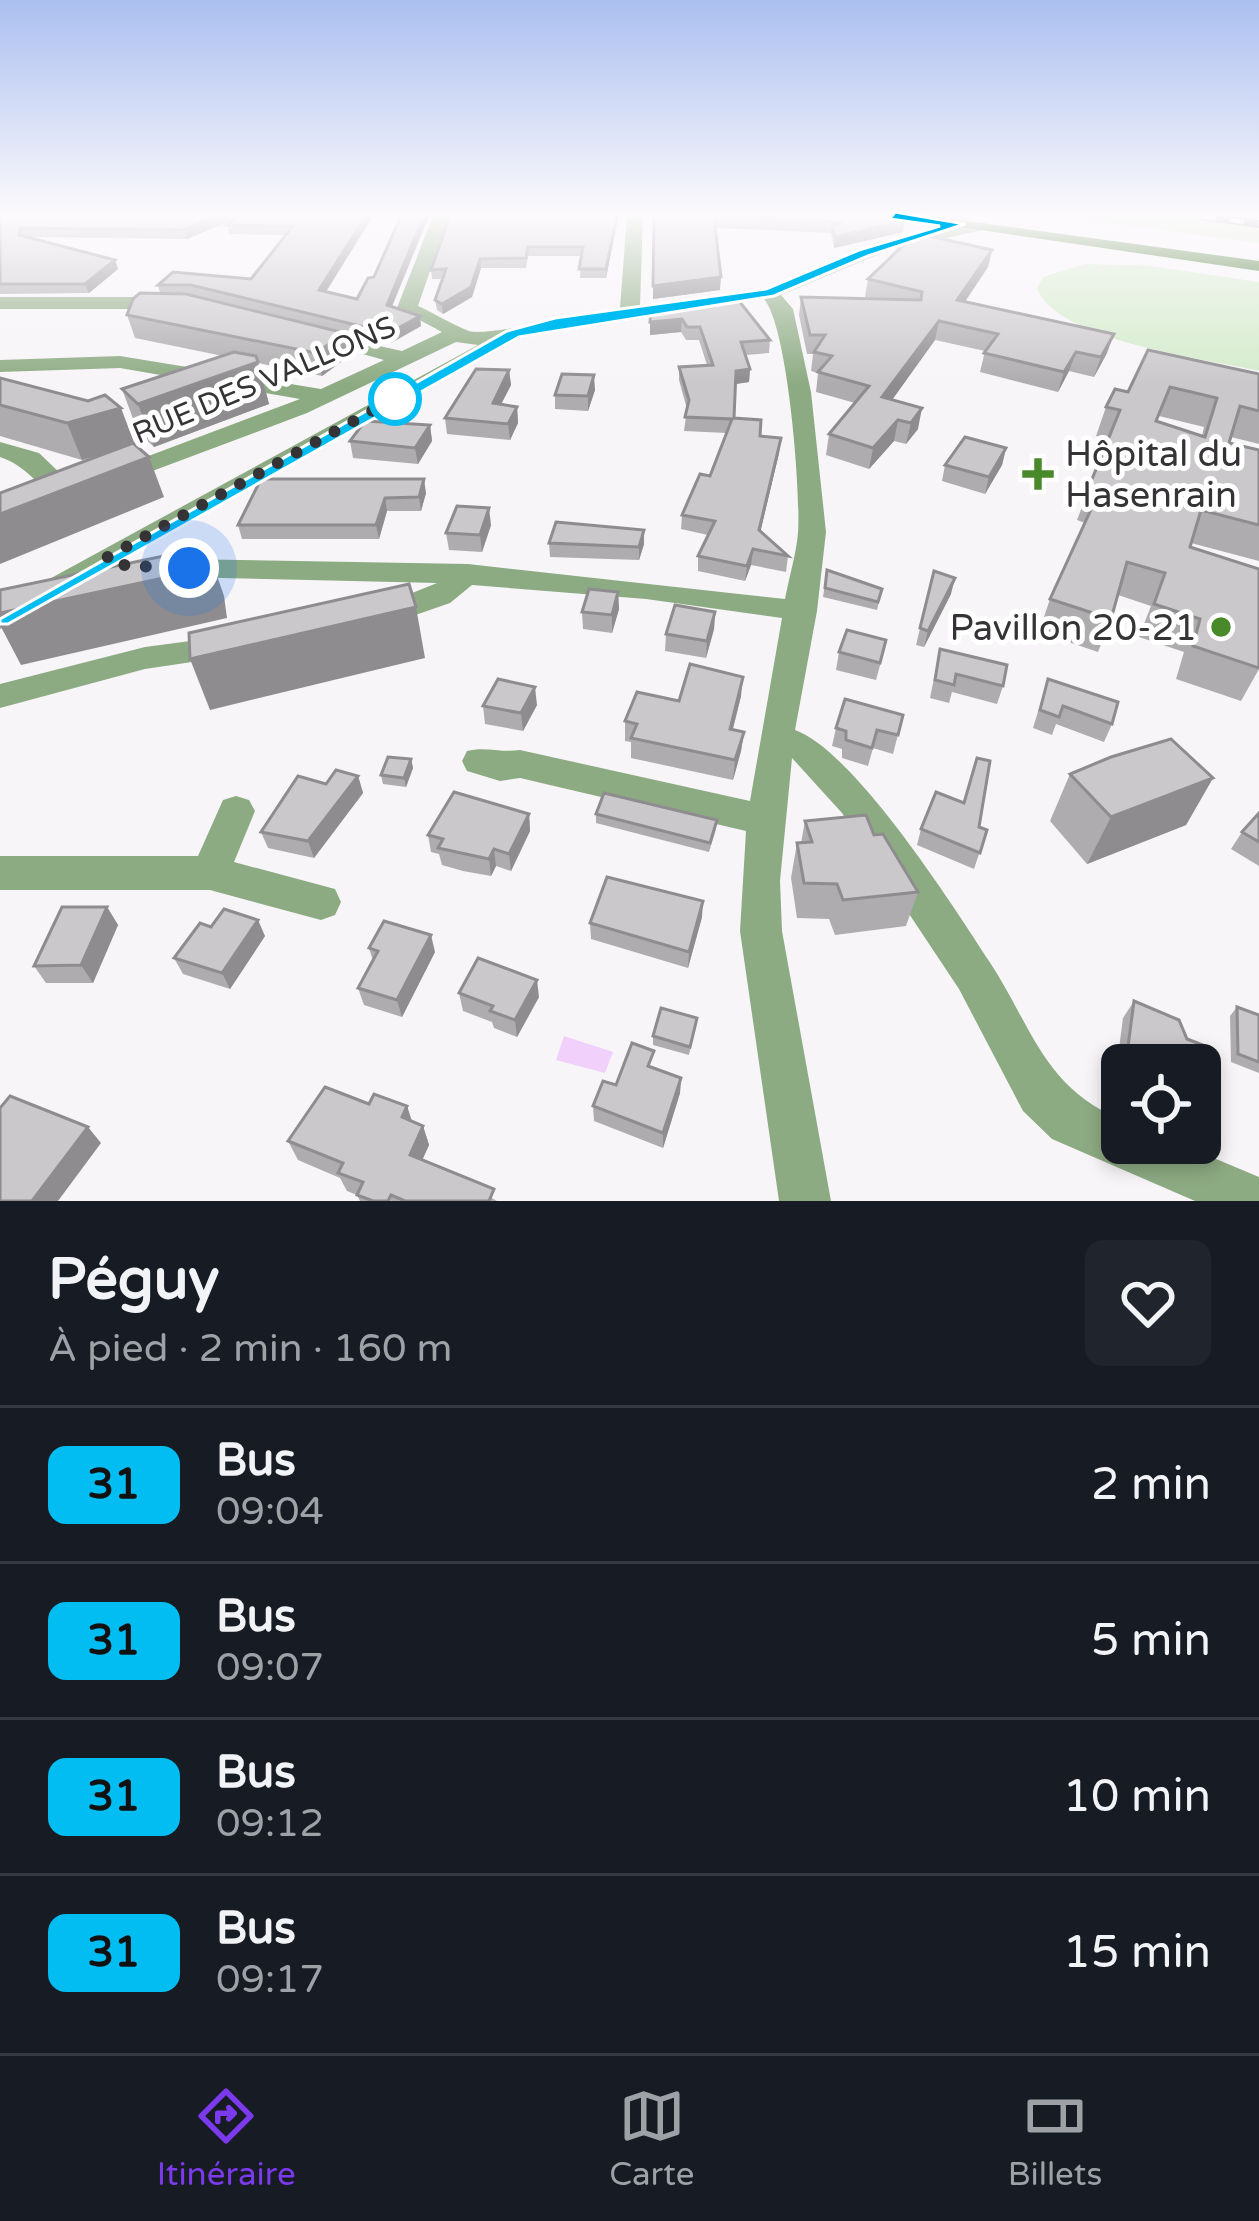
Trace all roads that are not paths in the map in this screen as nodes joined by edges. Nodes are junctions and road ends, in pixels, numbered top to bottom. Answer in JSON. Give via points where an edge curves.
{"nodes":[{"id":1,"x":420,"y":272,"type":"edge"},
{"id":2,"x":633,"y":272,"type":"edge"},
{"id":3,"x":818,"y":272,"type":"edge"},
{"id":4,"x":769,"y":293,"type":"junction"},
{"id":5,"x":0,"y":303,"type":"edge"},
{"id":6,"x":193,"y":304,"type":"edge"},
{"id":7,"x":631,"y":312,"type":"junction"},
{"id":8,"x":276,"y":324,"type":"edge"},
{"id":9,"x":460,"y":333,"type":"junction"},
{"id":10,"x":498,"y":340,"type":"junction"},
{"id":11,"x":402,"y":358,"type":"junction"},
{"id":12,"x":0,"y":366,"type":"edge"},
{"id":13,"x":324,"y":396,"type":"junction"},
{"id":14,"x":0,"y":448,"type":"edge"},
{"id":15,"x":69,"y":494,"type":"junction"},
{"id":16,"x":34,"y":508,"type":"edge"},
{"id":17,"x":106,"y":558,"type":"junction"},
{"id":18,"x":468,"y":573,"type":"junction"},
{"id":19,"x":802,"y":610,"type":"junction"},
{"id":20,"x":0,"y":619,"type":"edge"},
{"id":21,"x":347,"y":627,"type":"edge"},
{"id":22,"x":266,"y":643,"type":"edge"},
{"id":23,"x":0,"y":696,"type":"edge"},
{"id":24,"x":776,"y":737,"type":"junction"},
{"id":25,"x":480,"y":761,"type":"dead end"},
{"id":26,"x":236,"y":811,"type":"dead end"},
{"id":27,"x":766,"y":820,"type":"junction"},
{"id":28,"x":0,"y":873,"type":"edge"},
{"id":29,"x":210,"y":873,"type":"junction"},
{"id":30,"x":321,"y":902,"type":"dead end"},
{"id":31,"x":806,"y":1201,"type":"edge"},
{"id":32,"x":1256,"y":1201,"type":"edge"}],
"edges":[{"from":1,"to":9,"type":"street","via":[[406,308]]},
{"from":2,"to":7,"type":"street"},
{"from":3,"to":4,"type":"street"},
{"from":4,"to":7,"type":"street"},
{"from":4,"to":19,"type":"street","via":[[784,308],[800,392],[812,532]]},
{"from":5,"to":6,"type":"street"},
{"from":7,"to":10,"type":"street"},
{"from":8,"to":11,"type":"street"},
{"from":9,"to":10,"type":"street"},
{"from":9,"to":11,"type":"street","name":"RUE DES VALLONS"},
{"from":10,"to":17,"type":"street"},
{"from":11,"to":13,"type":"street","name":"RUE DES VALLONS"},
{"from":12,"to":13,"type":"street","via":[[120,362]]},
{"from":13,"to":15,"type":"street","name":"RUE DES VALLONS"},
{"from":14,"to":15,"type":"street","via":[[30,458]]},
{"from":15,"to":16,"type":"street","name":"RUE DES VALLONS"},
{"from":17,"to":18,"type":"street","via":[[146,568]]},
{"from":17,"to":20,"type":"street"},
{"from":18,"to":19,"type":"street"},
{"from":18,"to":21,"type":"street","via":[[439,596]]},
{"from":19,"to":24,"type":"street"},
{"from":22,"to":23,"type":"street","via":[[145,658]]},
{"from":24,"to":27,"type":"street"},
{"from":24,"to":32,"type":"street","via":[[802,746],[854,802],[974,975],[1040,1094],[1070,1122]]},
{"from":25,"to":27,"type":"street"},
{"from":26,"to":29,"type":"street"},
{"from":27,"to":31,"type":"street","via":[[761,931]]},
{"from":28,"to":29,"type":"street"},
{"from":29,"to":30,"type":"street"}]}
